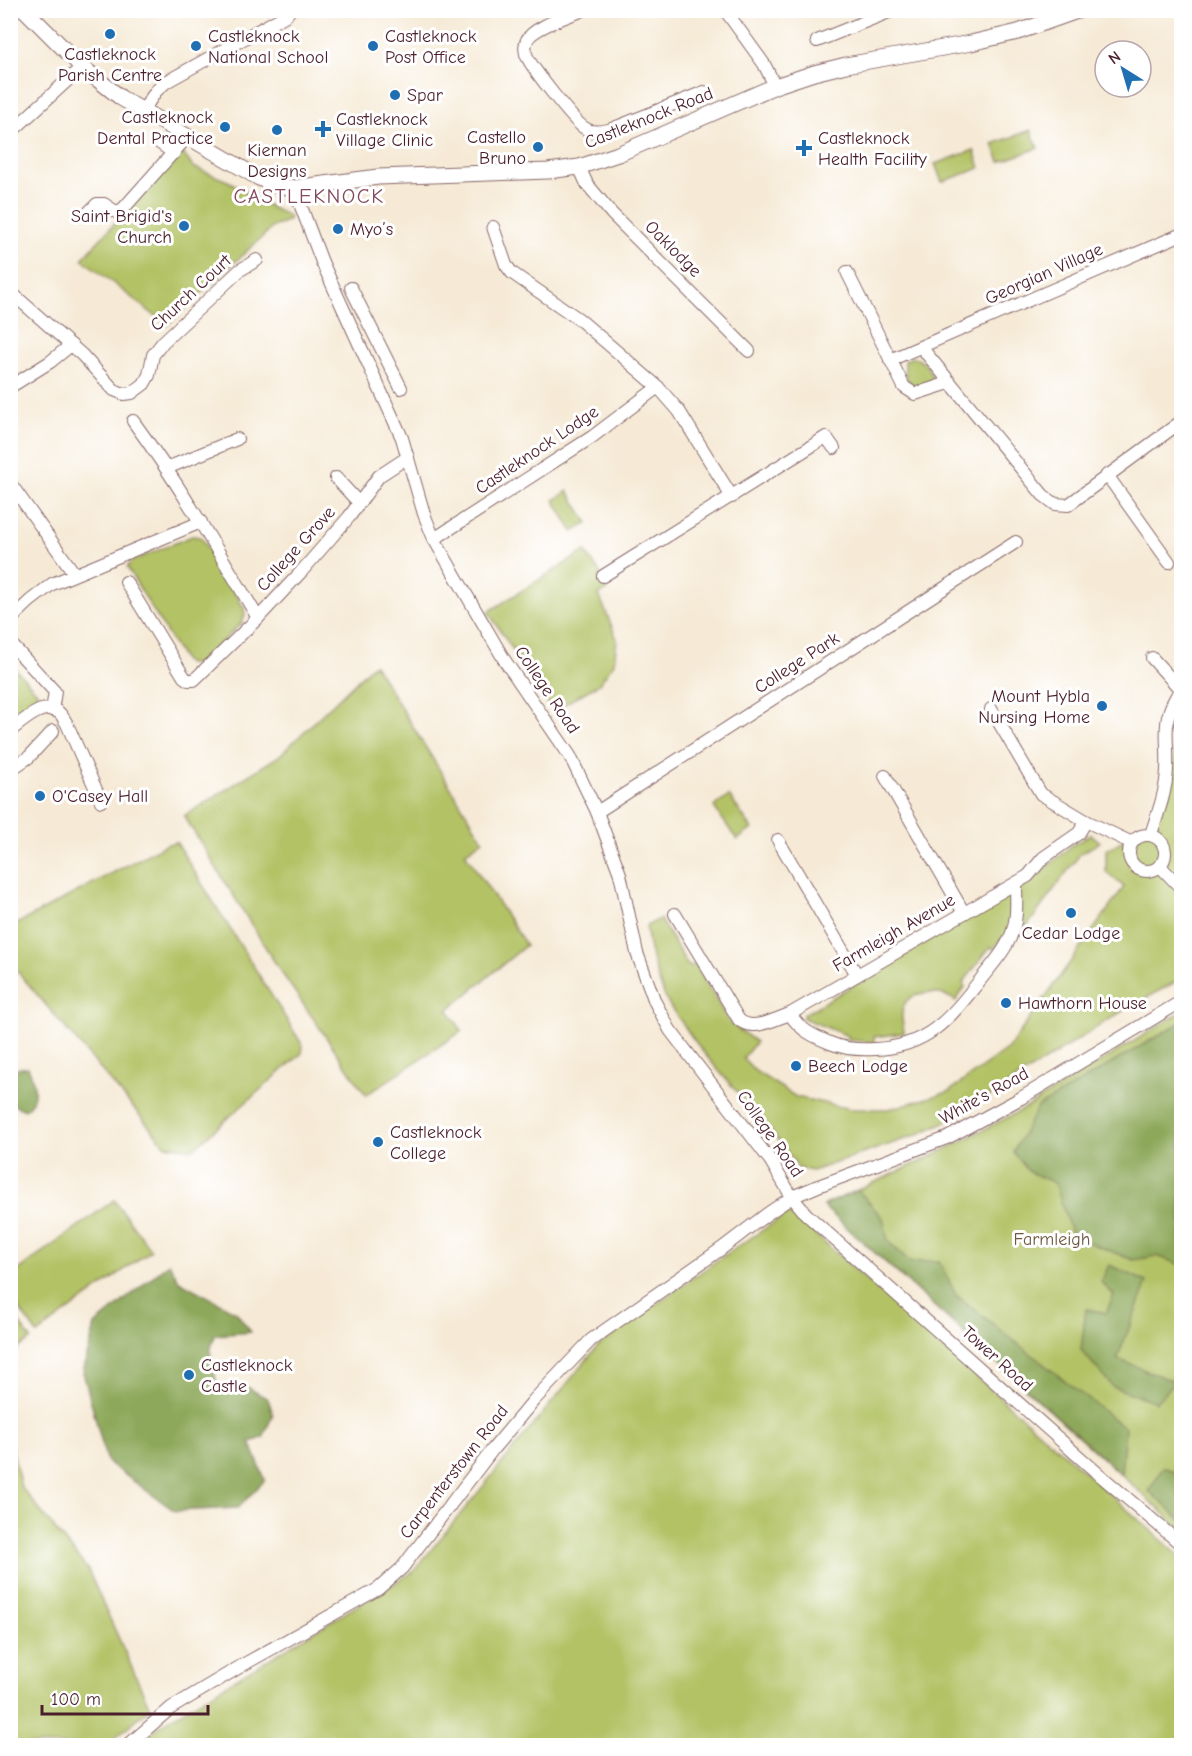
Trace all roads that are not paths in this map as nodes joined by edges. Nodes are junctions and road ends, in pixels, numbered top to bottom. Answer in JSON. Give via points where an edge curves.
{"nodes":[{"id":1,"x":25,"y":10,"type":"edge"},
{"id":2,"x":290,"y":10,"type":"edge"},
{"id":3,"x":583,"y":10,"type":"edge"},
{"id":4,"x":725,"y":10,"type":"edge"},
{"id":5,"x":894,"y":10,"type":"edge"},
{"id":6,"x":1080,"y":10,"type":"edge"},
{"id":7,"x":817,"y":41,"type":"dead end"},
{"id":8,"x":82,"y":67,"type":"junction"},
{"id":9,"x":776,"y":86,"type":"junction"},
{"id":10,"x":704,"y":92,"type":"dead end"},
{"id":11,"x":142,"y":112,"type":"junction"},
{"id":12,"x":10,"y":133,"type":"edge"},
{"id":13,"x":187,"y":137,"type":"junction"},
{"id":14,"x":158,"y":142,"type":"dead end"},
{"id":15,"x":174,"y":153,"type":"junction"},
{"id":16,"x":579,"y":167,"type":"junction"},
{"id":17,"x":294,"y":188,"type":"junction"},
{"id":18,"x":86,"y":215,"type":"dead end"},
{"id":19,"x":493,"y":227,"type":"dead end"},
{"id":20,"x":1182,"y":234,"type":"edge"},
{"id":21,"x":258,"y":260,"type":"dead end"},
{"id":22,"x":847,"y":272,"type":"dead end"},
{"id":23,"x":351,"y":288,"type":"dead end"},
{"id":24,"x":14,"y":295,"type":"dead end"},
{"id":25,"x":368,"y":324,"type":"junction"},
{"id":26,"x":354,"y":332,"type":"junction"},
{"id":27,"x":71,"y":345,"type":"junction"},
{"id":28,"x":921,"y":347,"type":"junction"},
{"id":29,"x":749,"y":351,"type":"dead end"},
{"id":30,"x":890,"y":360,"type":"junction"},
{"id":31,"x":950,"y":383,"type":"junction"},
{"id":32,"x":10,"y":387,"type":"edge"},
{"id":33,"x":658,"y":387,"type":"junction"},
{"id":34,"x":402,"y":388,"type":"dead end"},
{"id":35,"x":133,"y":421,"type":"dead end"},
{"id":36,"x":1182,"y":421,"type":"edge"},
{"id":37,"x":237,"y":439,"type":"dead end"},
{"id":38,"x":834,"y":448,"type":"dead end"},
{"id":39,"x":408,"y":456,"type":"junction"},
{"id":40,"x":167,"y":468,"type":"junction"},
{"id":41,"x":1107,"y":475,"type":"junction"},
{"id":42,"x":336,"y":478,"type":"dead end"},
{"id":43,"x":10,"y":483,"type":"edge"},
{"id":44,"x":732,"y":497,"type":"junction"},
{"id":45,"x":359,"y":503,"type":"junction"},
{"id":46,"x":201,"y":522,"type":"junction"},
{"id":47,"x":434,"y":539,"type":"junction"},
{"id":48,"x":1016,"y":542,"type":"dead end"},
{"id":49,"x":1169,"y":562,"type":"dead end"},
{"id":50,"x":74,"y":573,"type":"junction"},
{"id":51,"x":603,"y":576,"type":"dead end"},
{"id":52,"x":126,"y":582,"type":"dead end"},
{"id":53,"x":258,"y":618,"type":"junction"},
{"id":54,"x":10,"y":620,"type":"edge"},
{"id":55,"x":11,"y":644,"type":"edge"},
{"id":56,"x":1152,"y":658,"type":"dead end"},
{"id":57,"x":1181,"y":688,"type":"edge"},
{"id":58,"x":52,"y":710,"type":"junction"},
{"id":59,"x":991,"y":710,"type":"dead end"},
{"id":60,"x":10,"y":731,"type":"edge"},
{"id":61,"x":53,"y":731,"type":"dead end"},
{"id":62,"x":12,"y":765,"type":"edge"},
{"id":63,"x":885,"y":776,"type":"dead end"},
{"id":64,"x":101,"y":801,"type":"dead end"},
{"id":65,"x":597,"y":812,"type":"junction"},
{"id":66,"x":1086,"y":821,"type":"junction"},
{"id":67,"x":1151,"y":834,"type":"junction"},
{"id":68,"x":778,"y":840,"type":"dead end"},
{"id":69,"x":1131,"y":843,"type":"junction"},
{"id":70,"x":1160,"y":866,"type":"junction"},
{"id":71,"x":1016,"y":883,"type":"junction"},
{"id":72,"x":1182,"y":889,"type":"edge"},
{"id":73,"x":675,"y":914,"type":"dead end"},
{"id":74,"x":964,"y":914,"type":"junction"},
{"id":75,"x":857,"y":975,"type":"junction"},
{"id":76,"x":1182,"y":1001,"type":"edge"},
{"id":77,"x":790,"y":1014,"type":"junction"},
{"id":78,"x":792,"y":1197,"type":"junction"},
{"id":79,"x":1182,"y":1545,"type":"edge"},
{"id":80,"x":127,"y":1746,"type":"edge"}],
"edges":[{"from":1,"to":8,"type":"main road","name":"Castleknock Road"},
{"from":2,"to":11,"type":"street","via":[[166,82]]},
{"from":3,"to":10,"type":"street","via":[[534,32],[525,48],[528,60],[582,127],[593,132],[609,130]]},
{"from":4,"to":9,"type":"street"},
{"from":5,"to":7,"type":"street"},
{"from":6,"to":9,"type":"main road","name":"Castleknock Road","via":[[971,44],[846,65]]},
{"from":8,"to":11,"type":"main road","name":"Castleknock Road"},
{"from":8,"to":12,"type":"street"},
{"from":9,"to":16,"type":"main road","name":"Castleknock Road"},
{"from":11,"to":13,"type":"main road","name":"Castleknock Road"},
{"from":13,"to":15,"type":"street"},
{"from":13,"to":17,"type":"main road","name":"Castleknock Road","via":[[259,178]]},
{"from":14,"to":15,"type":"street"},
{"from":15,"to":18,"type":"street","via":[[123,209],[116,212],[97,204]]},
{"from":16,"to":17,"type":"main road","name":"Castleknock Road","via":[[378,177]]},
{"from":16,"to":29,"type":"street","name":"Oaklodge","via":[[596,196]]},
{"from":17,"to":26,"type":"street","name":"College Road"},
{"from":19,"to":33,"type":"street","via":[[512,273],[580,320]]},
{"from":20,"to":28,"type":"street","name":"Georgian Village"},
{"from":21,"to":27,"type":"street","name":"Church Court","via":[[240,270],[164,342],[153,355],[148,375],[132,393],[114,390]]},
{"from":22,"to":30,"type":"street"},
{"from":23,"to":25,"type":"street"},
{"from":24,"to":27,"type":"street"},
{"from":25,"to":26,"type":"street"},
{"from":25,"to":34,"type":"street"},
{"from":26,"to":39,"type":"street","name":"College Road"},
{"from":27,"to":32,"type":"street"},
{"from":28,"to":30,"type":"street","name":"Georgian Village"},
{"from":28,"to":31,"type":"street"},
{"from":30,"to":31,"type":"street","via":[[904,387],[915,394]]},
{"from":31,"to":41,"type":"street","via":[[1043,495],[1055,504],[1068,505]]},
{"from":33,"to":44,"type":"street","via":[[679,411]]},
{"from":33,"to":47,"type":"street","name":"Castleknock Lodge","via":[[589,439]]},
{"from":35,"to":40,"type":"street","name":"College Grove"},
{"from":36,"to":41,"type":"street"},
{"from":37,"to":40,"type":"street"},
{"from":38,"to":44,"type":"street","via":[[826,437]]},
{"from":39,"to":45,"type":"street","name":"College Grove","via":[[378,476]]},
{"from":39,"to":47,"type":"street","name":"College Road"},
{"from":40,"to":46,"type":"street","name":"College Grove"},
{"from":41,"to":49,"type":"street"},
{"from":42,"to":45,"type":"street","name":"College Grove"},
{"from":43,"to":50,"type":"street"},
{"from":44,"to":51,"type":"street"},
{"from":45,"to":53,"type":"street","name":"College Grove"},
{"from":46,"to":50,"type":"street"},
{"from":46,"to":53,"type":"street","name":"College Grove"},
{"from":47,"to":65,"type":"street","name":"College Road","via":[[505,662],[570,756]]},
{"from":48,"to":65,"type":"street","name":"College Park"},
{"from":50,"to":54,"type":"street","via":[[42,591]]},
{"from":52,"to":53,"type":"street","name":"College Grove","via":[[188,680],[194,680]]},
{"from":55,"to":58,"type":"street","via":[[55,692]]},
{"from":56,"to":57,"type":"street"},
{"from":57,"to":67,"type":"street","via":[[1166,723],[1165,786]]},
{"from":58,"to":60,"type":"street","via":[[39,711]]},
{"from":58,"to":64,"type":"street","via":[[67,724]]},
{"from":59,"to":66,"type":"street","via":[[1041,794]]},
{"from":61,"to":62,"type":"street","via":[[29,757]]},
{"from":63,"to":74,"type":"street"},
{"from":65,"to":78,"type":"street","name":"College Road","via":[[620,874],[637,953],[670,1030],[770,1160]]},
{"from":66,"to":69,"type":"street"},
{"from":66,"to":71,"type":"street","name":"Farmleigh Avenue","via":[[1078,833]]},
{"from":67,"to":69,"type":"street","via":[[1143,834]]},
{"from":67,"to":70,"type":"street","via":[[1166,849]]},
{"from":68,"to":75,"type":"street"},
{"from":69,"to":70,"type":"street","via":[[1129,857],[1137,868],[1151,871]]},
{"from":70,"to":72,"type":"street"},
{"from":71,"to":74,"type":"street","name":"Farmleigh Avenue"},
{"from":71,"to":77,"type":"street","via":[[1017,915],[1012,934],[998,958],[952,1015],[918,1041],[891,1049],[841,1048],[812,1035],[797,1025]]},
{"from":73,"to":77,"type":"street","name":"Farmleigh Avenue","via":[[739,1020],[752,1026]]},
{"from":74,"to":75,"type":"street","name":"Farmleigh Avenue"},
{"from":75,"to":77,"type":"street","name":"Farmleigh Avenue"},
{"from":76,"to":78,"type":"street","name":"White's Road","via":[[947,1138]]},
{"from":78,"to":79,"type":"street","name":"Tower Road","via":[[806,1214]]},
{"from":78,"to":80,"type":"street","name":"Carpenterstown Road","via":[[591,1340],[493,1449],[402,1568],[378,1589],[171,1708]]}]}
